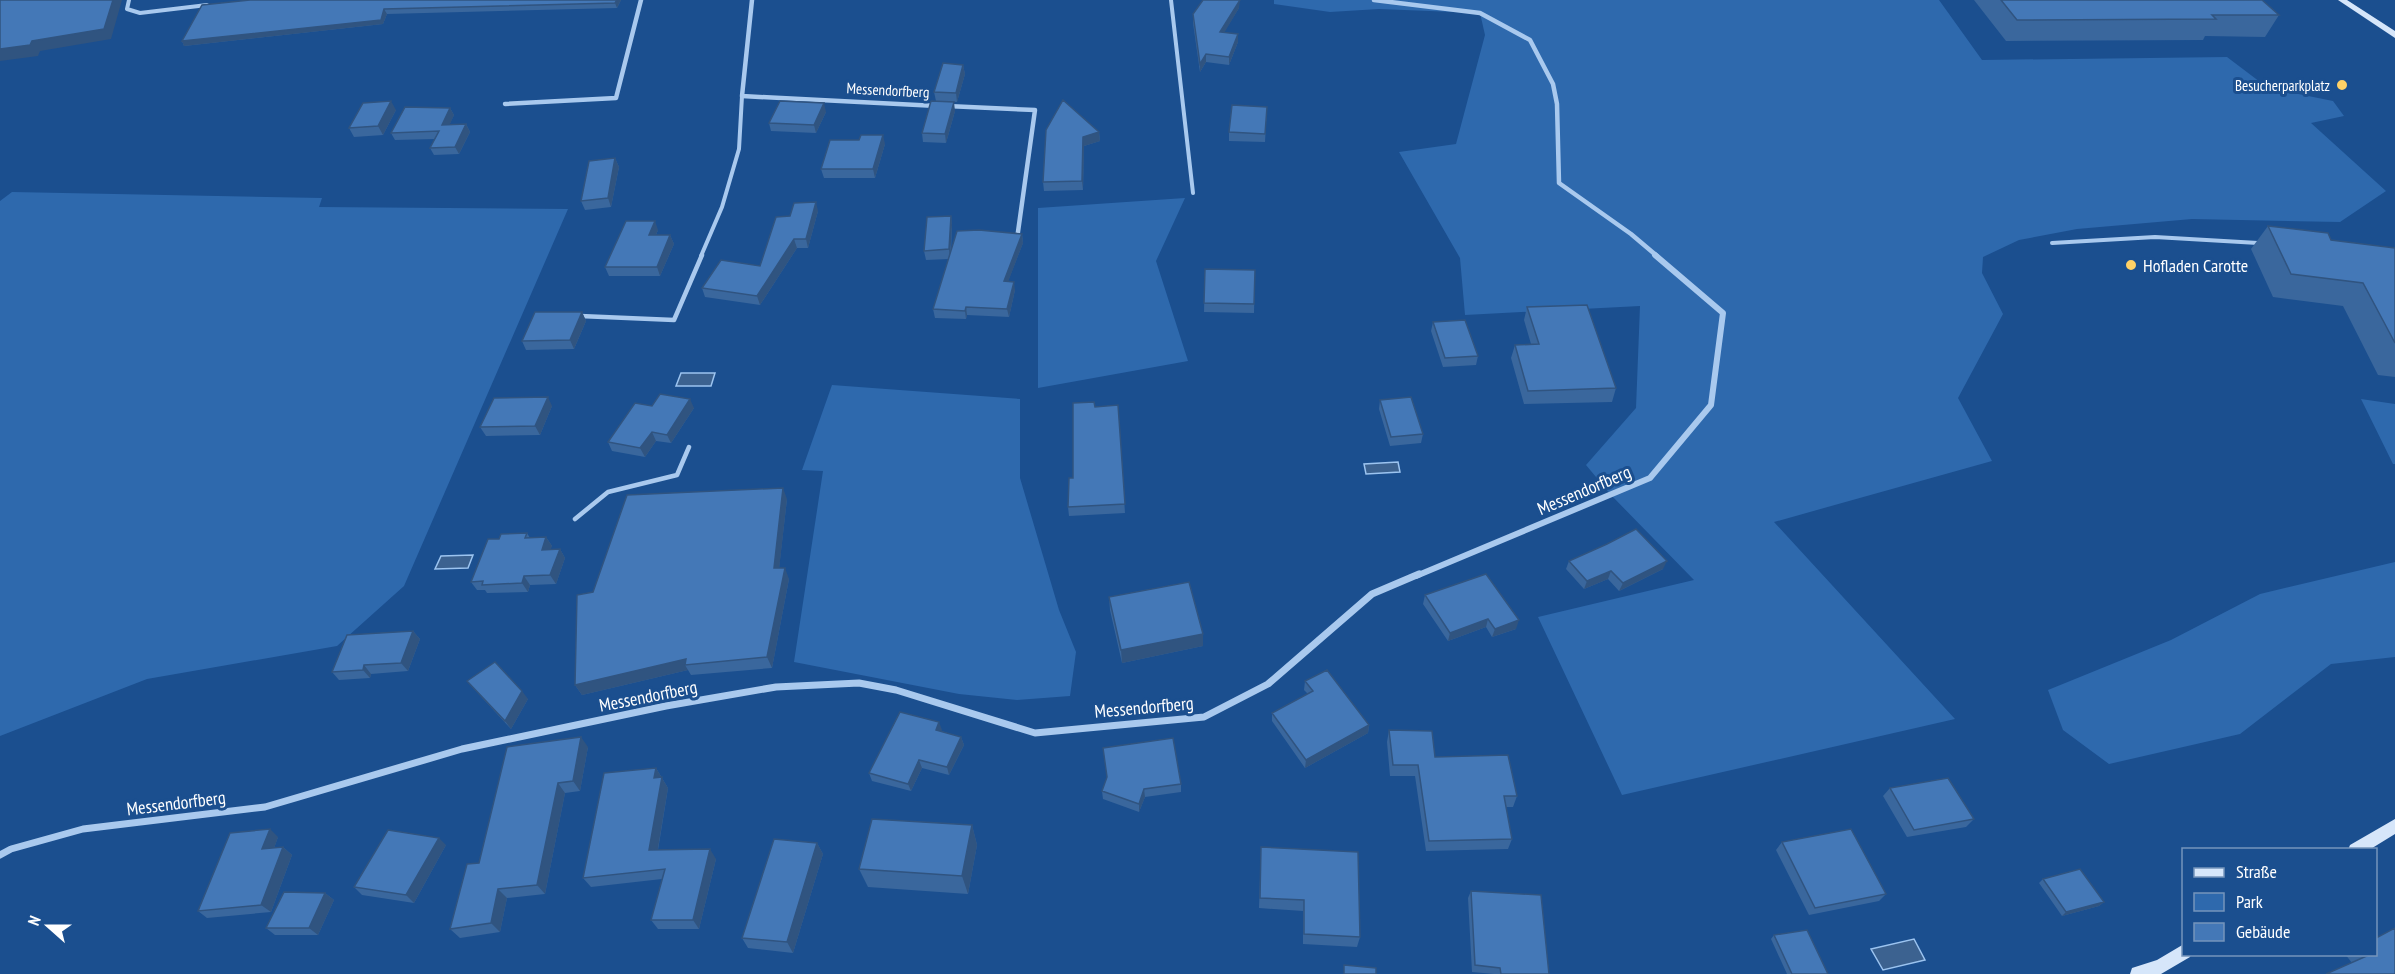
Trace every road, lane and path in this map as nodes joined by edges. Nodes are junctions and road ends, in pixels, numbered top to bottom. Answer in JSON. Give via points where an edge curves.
{"nodes":[{"id":1,"x":129,"y":0,"type":"edge"},
{"id":2,"x":641,"y":0,"type":"edge"},
{"id":3,"x":752,"y":0,"type":"edge"},
{"id":4,"x":1171,"y":0,"type":"edge"},
{"id":5,"x":1374,"y":0,"type":"edge"},
{"id":6,"x":2342,"y":0,"type":"edge"},
{"id":7,"x":209,"y":5,"type":"edge"},
{"id":8,"x":2395,"y":35,"type":"edge"},
{"id":9,"x":742,"y":96,"type":"junction"},
{"id":10,"x":505,"y":104,"type":"dead end"},
{"id":11,"x":1193,"y":193,"type":"dead end"},
{"id":12,"x":1017,"y":239,"type":"edge"},
{"id":13,"x":2052,"y":243,"type":"dead end"},
{"id":14,"x":2267,"y":244,"type":"edge"},
{"id":15,"x":568,"y":316,"type":"edge"},
{"id":16,"x":689,"y":447,"type":"dead end"},
{"id":17,"x":575,"y":519,"type":"dead end"},
{"id":18,"x":2395,"y":825,"type":"edge"},
{"id":19,"x":2357,"y":848,"type":"edge"},
{"id":20,"x":0,"y":855,"type":"edge"},
{"id":21,"x":2182,"y":954,"type":"edge"},
{"id":22,"x":2164,"y":970,"type":"edge"},
{"id":23,"x":2138,"y":974,"type":"edge"}],
"edges":[{"from":1,"to":7,"type":"lane","via":[[127,9],[140,13]]},
{"from":2,"to":10,"type":"street","via":[[616,98]]},
{"from":3,"to":9,"type":"street"},
{"from":4,"to":11,"type":"lane"},
{"from":5,"to":20,"type":"street","name":"Messendorfberg","via":[[1480,13],[1530,40],[1553,84],[1557,104],[1558,183],[1631,234],[1723,313],[1712,405],[1650,478],[1372,594],[1268,684],[1204,717],[1035,733],[896,690],[859,683],[776,687],[462,749],[265,807],[83,829]]},
{"from":6,"to":8,"type":"main road"},
{"from":9,"to":12,"type":"street","name":"Messendorfberg","via":[[1035,110]]},
{"from":9,"to":15,"type":"lane","via":[[739,149],[722,207],[674,320]]},
{"from":13,"to":14,"type":"lane","via":[[2126,236],[2209,237]]},
{"from":16,"to":17,"type":"lane","via":[[677,475],[608,492]]},
{"from":18,"to":19,"type":"main road"},
{"from":21,"to":22,"type":"main road"},
{"from":22,"to":23,"type":"main road"}]}
